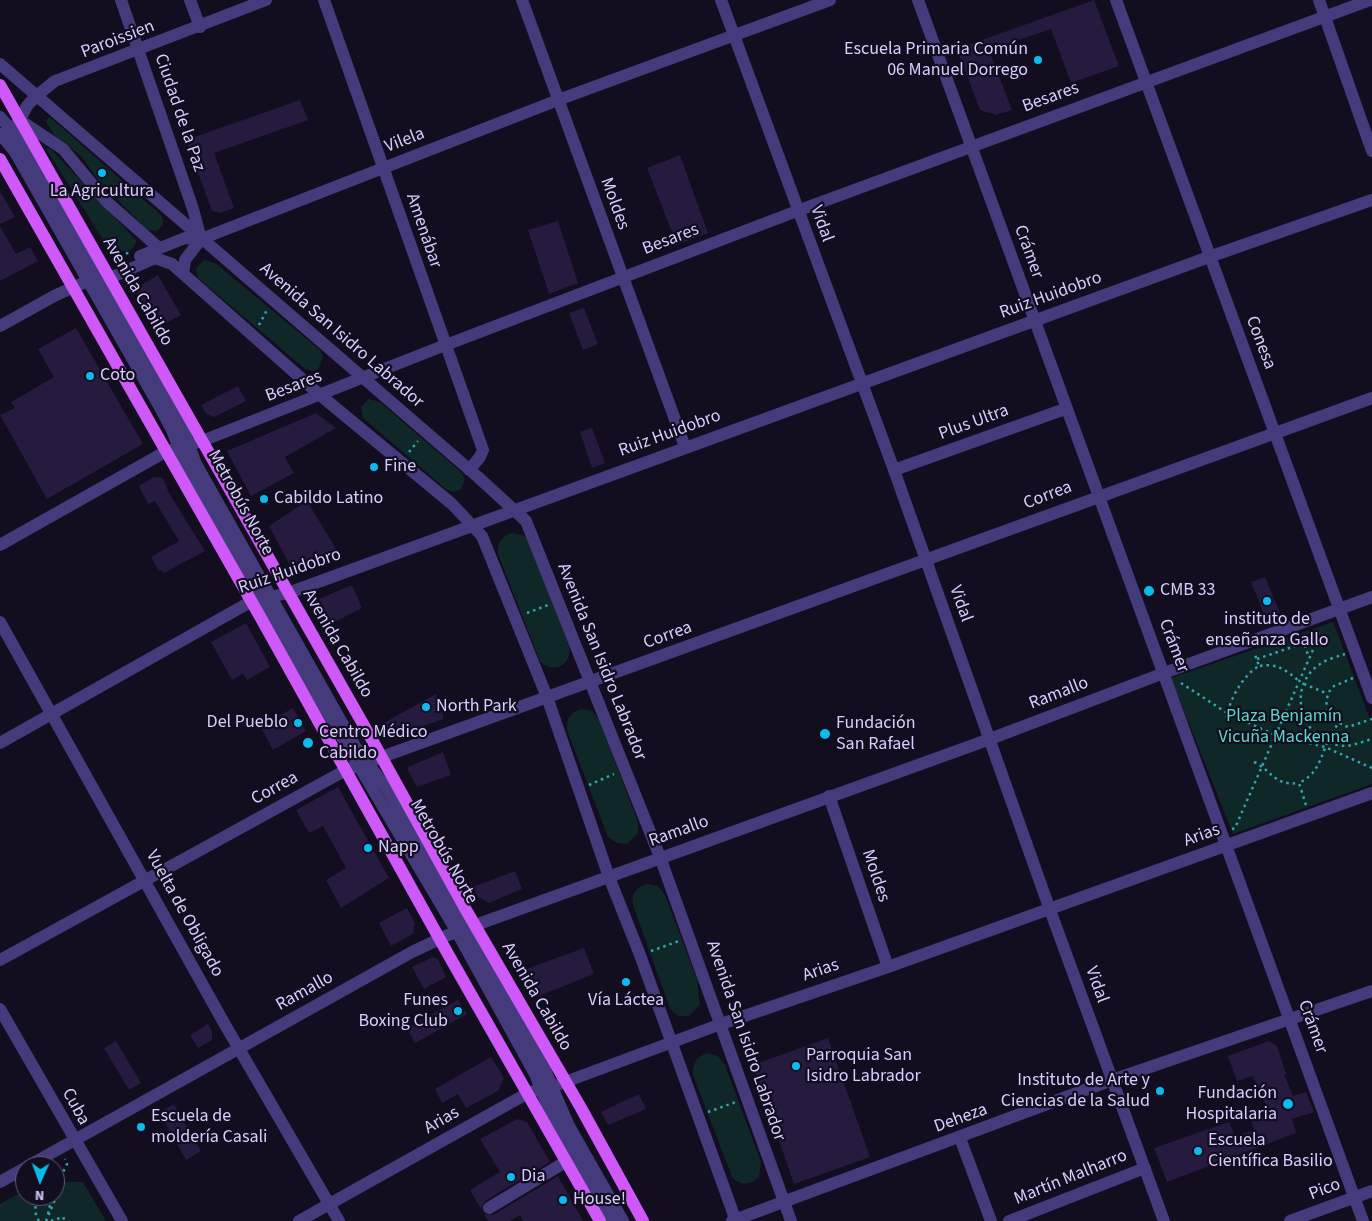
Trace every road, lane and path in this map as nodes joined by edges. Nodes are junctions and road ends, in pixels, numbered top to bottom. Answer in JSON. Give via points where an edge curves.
{"nodes":[{"id":1,"x":121,"y":0,"type":"edge"},
{"id":2,"x":190,"y":0,"type":"edge"},
{"id":3,"x":266,"y":0,"type":"edge"},
{"id":4,"x":324,"y":0,"type":"edge"},
{"id":5,"x":522,"y":0,"type":"edge"},
{"id":6,"x":721,"y":0,"type":"edge"},
{"id":7,"x":830,"y":0,"type":"edge"},
{"id":8,"x":918,"y":0,"type":"edge"},
{"id":9,"x":1116,"y":0,"type":"edge"},
{"id":10,"x":1319,"y":0,"type":"edge"},
{"id":11,"x":1370,"y":0,"type":"edge"},
{"id":12,"x":1325,"y":16,"type":"junction"},
{"id":13,"x":200,"y":26,"type":"junction"},
{"id":14,"x":733,"y":35,"type":"junction"},
{"id":15,"x":139,"y":51,"type":"junction"},
{"id":16,"x":0,"y":64,"type":"edge"},
{"id":17,"x":1147,"y":82,"type":"junction"},
{"id":18,"x":0,"y":85,"type":"edge"},
{"id":19,"x":37,"y":95,"type":"junction"},
{"id":20,"x":558,"y":100,"type":"junction"},
{"id":21,"x":0,"y":117,"type":"edge"},
{"id":22,"x":7,"y":131,"type":"edge"},
{"id":23,"x":971,"y":145,"type":"junction"},
{"id":24,"x":1372,"y":151,"type":"edge"},
{"id":25,"x":0,"y":159,"type":"edge"},
{"id":26,"x":382,"y":168,"type":"junction"},
{"id":27,"x":1372,"y":200,"type":"edge"},
{"id":28,"x":797,"y":211,"type":"junction"},
{"id":29,"x":200,"y":239,"type":"junction"},
{"id":30,"x":159,"y":248,"type":"junction"},
{"id":31,"x":1209,"y":257,"type":"junction"},
{"id":32,"x":183,"y":274,"type":"junction"},
{"id":33,"x":101,"y":277,"type":"junction"},
{"id":34,"x":623,"y":278,"type":"junction"},
{"id":35,"x":74,"y":289,"type":"junction"},
{"id":36,"x":272,"y":300,"type":"junction"},
{"id":37,"x":1034,"y":321,"type":"junction"},
{"id":38,"x":0,"y":326,"type":"edge"},
{"id":39,"x":252,"y":337,"type":"junction"},
{"id":40,"x":444,"y":346,"type":"junction"},
{"id":41,"x":364,"y":378,"type":"junction"},
{"id":42,"x":862,"y":385,"type":"junction"},
{"id":43,"x":320,"y":395,"type":"junction"},
{"id":44,"x":1372,"y":398,"type":"edge"},
{"id":45,"x":1066,"y":409,"type":"junction"},
{"id":46,"x":425,"y":432,"type":"junction"},
{"id":47,"x":1275,"y":432,"type":"junction"},
{"id":48,"x":202,"y":441,"type":"junction"},
{"id":49,"x":184,"y":446,"type":"junction"},
{"id":50,"x":685,"y":447,"type":"junction"},
{"id":51,"x":165,"y":452,"type":"junction"},
{"id":52,"x":402,"y":462,"type":"junction"},
{"id":53,"x":469,"y":470,"type":"junction"},
{"id":54,"x":894,"y":470,"type":"junction"},
{"id":55,"x":1097,"y":497,"type":"junction"},
{"id":56,"x":514,"y":510,"type":"junction"},
{"id":57,"x":473,"y":526,"type":"junction"},
{"id":58,"x":0,"y":545,"type":"edge"},
{"id":59,"x":925,"y":561,"type":"junction"},
{"id":60,"x":288,"y":593,"type":"junction"},
{"id":61,"x":1372,"y":597,"type":"edge"},
{"id":62,"x":261,"y":599,"type":"junction"},
{"id":63,"x":558,"y":602,"type":"junction"},
{"id":64,"x":1340,"y":609,"type":"junction"},
{"id":65,"x":516,"y":617,"type":"junction"},
{"id":66,"x":1314,"y":618,"type":"junction"},
{"id":67,"x":0,"y":622,"type":"edge"},
{"id":68,"x":1250,"y":642,"type":"junction"},
{"id":69,"x":1355,"y":649,"type":"junction"},
{"id":70,"x":1257,"y":659,"type":"junction"},
{"id":71,"x":1309,"y":659,"type":"junction"},
{"id":72,"x":1260,"y":666,"type":"junction"},
{"id":73,"x":1164,"y":672,"type":"junction"},
{"id":74,"x":1363,"y":674,"type":"junction"},
{"id":75,"x":1299,"y":682,"type":"junction"},
{"id":76,"x":591,"y":683,"type":"junction"},
{"id":77,"x":1304,"y":684,"type":"junction"},
{"id":78,"x":1328,"y":694,"type":"junction"},
{"id":79,"x":547,"y":697,"type":"junction"},
{"id":80,"x":1372,"y":698,"type":"edge"},
{"id":81,"x":52,"y":713,"type":"junction"},
{"id":82,"x":1227,"y":713,"type":"junction"},
{"id":83,"x":1226,"y":718,"type":"dead end"},
{"id":84,"x":1372,"y":719,"type":"edge"},
{"id":85,"x":1338,"y":723,"type":"junction"},
{"id":86,"x":1275,"y":735,"type":"junction"},
{"id":87,"x":990,"y":739,"type":"junction"},
{"id":88,"x":1372,"y":739,"type":"edge"},
{"id":89,"x":1328,"y":742,"type":"junction"},
{"id":90,"x":0,"y":743,"type":"edge"},
{"id":91,"x":1325,"y":747,"type":"junction"},
{"id":92,"x":381,"y":758,"type":"junction"},
{"id":93,"x":1254,"y":762,"type":"dead end"},
{"id":94,"x":363,"y":764,"type":"junction"},
{"id":95,"x":1262,"y":766,"type":"junction"},
{"id":96,"x":1372,"y":768,"type":"edge"},
{"id":97,"x":346,"y":770,"type":"junction"},
{"id":98,"x":625,"y":770,"type":"junction"},
{"id":99,"x":1299,"y":783,"type":"junction"},
{"id":100,"x":579,"y":789,"type":"junction"},
{"id":101,"x":1372,"y":793,"type":"edge"},
{"id":102,"x":830,"y":796,"type":"junction"},
{"id":103,"x":1310,"y":815,"type":"junction"},
{"id":104,"x":1223,"y":833,"type":"junction"},
{"id":105,"x":1228,"y":845,"type":"junction"},
{"id":106,"x":660,"y":857,"type":"junction"},
{"id":107,"x":608,"y":878,"type":"junction"},
{"id":108,"x":145,"y":880,"type":"junction"},
{"id":109,"x":1050,"y":910,"type":"junction"},
{"id":110,"x":466,"y":928,"type":"junction"},
{"id":111,"x":689,"y":937,"type":"junction"},
{"id":112,"x":440,"y":938,"type":"junction"},
{"id":113,"x":640,"y":955,"type":"junction"},
{"id":114,"x":0,"y":960,"type":"edge"},
{"id":115,"x":888,"y":967,"type":"junction"},
{"id":116,"x":1372,"y":990,"type":"edge"},
{"id":117,"x":0,"y":1009,"type":"edge"},
{"id":118,"x":1290,"y":1018,"type":"junction"},
{"id":119,"x":721,"y":1024,"type":"junction"},
{"id":120,"x":672,"y":1043,"type":"junction"},
{"id":121,"x":239,"y":1049,"type":"junction"},
{"id":122,"x":1112,"y":1080,"type":"junction"},
{"id":123,"x":566,"y":1083,"type":"junction"},
{"id":124,"x":546,"y":1088,"type":"junction"},
{"id":125,"x":528,"y":1093,"type":"junction"},
{"id":126,"x":746,"y":1098,"type":"junction"},
{"id":127,"x":698,"y":1116,"type":"junction"},
{"id":128,"x":960,"y":1138,"type":"junction"},
{"id":129,"x":74,"y":1140,"type":"junction"},
{"id":130,"x":60,"y":1148,"type":"junction"},
{"id":131,"x":46,"y":1156,"type":"edge"},
{"id":132,"x":64,"y":1156,"type":"edge"},
{"id":133,"x":567,"y":1161,"type":"junction"},
{"id":134,"x":1145,"y":1168,"type":"junction"},
{"id":135,"x":15,"y":1173,"type":"edge"},
{"id":136,"x":0,"y":1182,"type":"edge"},
{"id":137,"x":1372,"y":1191,"type":"edge"},
{"id":138,"x":1355,"y":1197,"type":"junction"},
{"id":139,"x":783,"y":1202,"type":"junction"},
{"id":140,"x":330,"y":1205,"type":"junction"},
{"id":141,"x":36,"y":1206,"type":"edge"},
{"id":142,"x":50,"y":1206,"type":"edge"},
{"id":143,"x":52,"y":1206,"type":"edge"},
{"id":144,"x":490,"y":1208,"type":"dead end"},
{"id":145,"x":39,"y":1221,"type":"edge"},
{"id":146,"x":46,"y":1221,"type":"edge"},
{"id":147,"x":51,"y":1221,"type":"edge"},
{"id":148,"x":65,"y":1221,"type":"edge"},
{"id":149,"x":122,"y":1221,"type":"edge"},
{"id":150,"x":299,"y":1221,"type":"edge"},
{"id":151,"x":339,"y":1221,"type":"edge"},
{"id":152,"x":600,"y":1221,"type":"edge"},
{"id":153,"x":612,"y":1221,"type":"edge"},
{"id":154,"x":623,"y":1221,"type":"edge"},
{"id":155,"x":643,"y":1221,"type":"edge"},
{"id":156,"x":735,"y":1221,"type":"edge"},
{"id":157,"x":790,"y":1221,"type":"edge"},
{"id":158,"x":991,"y":1221,"type":"edge"},
{"id":159,"x":1009,"y":1221,"type":"edge"},
{"id":160,"x":1164,"y":1221,"type":"edge"},
{"id":161,"x":1290,"y":1221,"type":"edge"},
{"id":162,"x":1363,"y":1221,"type":"edge"}],
"edges":[{"from":1,"to":15,"type":"street","name":"Ciudad de la Paz"},
{"from":2,"to":13,"type":"street"},
{"from":3,"to":13,"type":"street","name":"Paroissien"},
{"from":4,"to":26,"type":"street","name":"Amenábar"},
{"from":5,"to":20,"type":"street","name":"Moldes"},
{"from":6,"to":14,"type":"street","name":"Vidal"},
{"from":7,"to":14,"type":"street","name":"Vilela"},
{"from":8,"to":23,"type":"street","name":"Crámer"},
{"from":9,"to":17,"type":"street","name":"Conesa"},
{"from":10,"to":12,"type":"street"},
{"from":11,"to":12,"type":"street","name":"Besares"},
{"from":12,"to":17,"type":"street","name":"Besares"},
{"from":12,"to":24,"type":"street"},
{"from":13,"to":15,"type":"street","name":"Paroissien"},
{"from":14,"to":20,"type":"street","name":"Vilela"},
{"from":14,"to":28,"type":"street","name":"Vidal"},
{"from":15,"to":19,"type":"street","name":"Paroissien","via":[[55,82]]},
{"from":15,"to":29,"type":"street","name":"Ciudad de la Paz","via":[[193,209]]},
{"from":16,"to":19,"type":"street","name":"Avenida San Isidro Labrador"},
{"from":17,"to":23,"type":"street","name":"Besares"},
{"from":17,"to":31,"type":"street","name":"Conesa"},
{"from":18,"to":22,"type":"main road","name":"Avenida Cabildo"},
{"from":19,"to":22,"type":"street","name":"Paroissien"},
{"from":19,"to":29,"type":"street","name":"Avenida San Isidro Labrador"},
{"from":20,"to":26,"type":"street","name":"Vilela"},
{"from":20,"to":34,"type":"street","name":"Moldes"},
{"from":21,"to":22,"type":"street","name":"Metrobús Norte"},
{"from":22,"to":30,"type":"street","via":[[63,149],[107,202]]},
{"from":22,"to":33,"type":"main road","name":"Avenida Cabildo"},
{"from":22,"to":33,"type":"street","name":"Metrobús Norte","via":[[15,152]]},
{"from":23,"to":28,"type":"street","name":"Besares"},
{"from":23,"to":37,"type":"street","name":"Crámer"},
{"from":25,"to":35,"type":"main road"},
{"from":26,"to":29,"type":"street","name":"Vilela"},
{"from":26,"to":40,"type":"street","name":"Amenábar"},
{"from":27,"to":31,"type":"street","name":"Ruiz Huidobro"},
{"from":28,"to":34,"type":"street","name":"Besares"},
{"from":28,"to":42,"type":"street","name":"Vidal"},
{"from":29,"to":30,"type":"street","name":"Vilela","via":[[185,238]]},
{"from":29,"to":32,"type":"street","via":[[185,260]]},
{"from":29,"to":36,"type":"street","name":"Avenida San Isidro Labrador"},
{"from":30,"to":33,"type":"street","name":"Vilela"},
{"from":31,"to":37,"type":"street","name":"Ruiz Huidobro"},
{"from":31,"to":47,"type":"street","name":"Conesa"},
{"from":32,"to":33,"type":"street","name":"Vilela","via":[[172,264],[155,258]]},
{"from":32,"to":39,"type":"street"},
{"from":33,"to":35,"type":"street","name":"Vilela"},
{"from":33,"to":48,"type":"main road","name":"Avenida Cabildo"},
{"from":33,"to":49,"type":"street","name":"Metrobús Norte","via":[[158,404]]},
{"from":34,"to":40,"type":"street","name":"Besares"},
{"from":34,"to":50,"type":"street","name":"Moldes"},
{"from":35,"to":38,"type":"street","name":"Vilela","via":[[56,294]]},
{"from":35,"to":51,"type":"main road"},
{"from":36,"to":39,"type":"path"},
{"from":36,"to":41,"type":"street","name":"Avenida San Isidro Labrador"},
{"from":37,"to":42,"type":"street","name":"Ruiz Huidobro"},
{"from":37,"to":45,"type":"street","name":"Crámer"},
{"from":39,"to":43,"type":"street"},
{"from":40,"to":41,"type":"street","name":"Besares"},
{"from":40,"to":53,"type":"street","name":"Amenábar","via":[[483,450]]},
{"from":41,"to":43,"type":"street","name":"Besares"},
{"from":41,"to":46,"type":"street","name":"Avenida San Isidro Labrador"},
{"from":42,"to":50,"type":"street","name":"Ruiz Huidobro"},
{"from":42,"to":54,"type":"street","name":"Vidal"},
{"from":43,"to":48,"type":"street","name":"Besares"},
{"from":43,"to":52,"type":"street"},
{"from":44,"to":47,"type":"street","name":"Correa"},
{"from":45,"to":54,"type":"street","name":"Plus Ultra"},
{"from":45,"to":55,"type":"street","name":"Crámer"},
{"from":46,"to":52,"type":"path"},
{"from":46,"to":53,"type":"street","name":"Avenida San Isidro Labrador"},
{"from":47,"to":55,"type":"street","name":"Correa"},
{"from":47,"to":64,"type":"street","name":"Conesa"},
{"from":48,"to":49,"type":"street","name":"Besares"},
{"from":48,"to":60,"type":"main road","name":"Avenida Cabildo"},
{"from":49,"to":51,"type":"street","name":"Besares"},
{"from":49,"to":62,"type":"street","name":"Metrobús Norte","via":[[184,463]]},
{"from":50,"to":56,"type":"street","name":"Ruiz Huidobro"},
{"from":51,"to":58,"type":"street","name":"Besares"},
{"from":51,"to":62,"type":"main road"},
{"from":52,"to":57,"type":"street"},
{"from":53,"to":56,"type":"street","name":"Avenida San Isidro Labrador"},
{"from":54,"to":59,"type":"street","name":"Vidal"},
{"from":55,"to":59,"type":"street","name":"Correa"},
{"from":55,"to":73,"type":"street","name":"Crámer"},
{"from":56,"to":57,"type":"street","name":"Ruiz Huidobro"},
{"from":56,"to":63,"type":"street","name":"Avenida San Isidro Labrador","via":[[526,521]]},
{"from":57,"to":60,"type":"street","name":"Ruiz Huidobro"},
{"from":57,"to":65,"type":"street","via":[[482,536]]},
{"from":59,"to":76,"type":"street","name":"Correa"},
{"from":59,"to":87,"type":"street","name":"Vidal"},
{"from":60,"to":62,"type":"street","name":"Ruiz Huidobro"},
{"from":60,"to":92,"type":"main road","name":"Avenida Cabildo"},
{"from":61,"to":64,"type":"street","name":"Ramallo"},
{"from":62,"to":81,"type":"street","name":"Ruiz Huidobro"},
{"from":62,"to":94,"type":"street","name":"Metrobús Norte"},
{"from":62,"to":97,"type":"main road"},
{"from":63,"to":65,"type":"path"},
{"from":63,"to":76,"type":"street","name":"Avenida San Isidro Labrador"},
{"from":64,"to":66,"type":"street","name":"Ramallo"},
{"from":64,"to":69,"type":"street","name":"Conesa"},
{"from":65,"to":79,"type":"street"},
{"from":66,"to":68,"type":"street","name":"Ramallo"},
{"from":66,"to":71,"type":"path","via":[[1319,636]]},
{"from":67,"to":81,"type":"street","name":"Vuelta de Obligado"},
{"from":68,"to":70,"type":"path"},
{"from":68,"to":73,"type":"street","name":"Ramallo"},
{"from":69,"to":74,"type":"street","name":"Conesa"},
{"from":69,"to":77,"type":"path","via":[[1318,665]]},
{"from":70,"to":71,"type":"path","via":[[1304,643]]},
{"from":70,"to":72,"type":"path"},
{"from":71,"to":75,"type":"path"},
{"from":72,"to":75,"type":"path","via":[[1281,667]]},
{"from":72,"to":82,"type":"path","via":[[1245,677]]},
{"from":73,"to":82,"type":"path"},
{"from":73,"to":87,"type":"street","name":"Ramallo"},
{"from":73,"to":104,"type":"street","name":"Crámer"},
{"from":74,"to":78,"type":"path","via":[[1332,687]]},
{"from":74,"to":80,"type":"street","name":"Conesa"},
{"from":75,"to":77,"type":"path"},
{"from":75,"to":86,"type":"path"},
{"from":76,"to":79,"type":"street","name":"Correa"},
{"from":76,"to":98,"type":"street","name":"Avenida San Isidro Labrador"},
{"from":77,"to":78,"type":"path"},
{"from":77,"to":89,"type":"path","via":[[1300,702],[1306,722],[1315,734]]},
{"from":78,"to":85,"type":"path","via":[[1327,710]]},
{"from":79,"to":92,"type":"street","name":"Correa"},
{"from":79,"to":100,"type":"street"},
{"from":81,"to":90,"type":"street","name":"Ruiz Huidobro"},
{"from":81,"to":108,"type":"street","name":"Vuelta de Obligado"},
{"from":82,"to":83,"type":"path"},
{"from":82,"to":86,"type":"path"},
{"from":84,"to":85,"type":"path","via":[[1348,727]]},
{"from":85,"to":89,"type":"path"},
{"from":86,"to":91,"type":"path"},
{"from":86,"to":95,"type":"path"},
{"from":87,"to":102,"type":"street","name":"Ramallo"},
{"from":87,"to":109,"type":"street","name":"Vidal"},
{"from":88,"to":89,"type":"path","via":[[1350,746]]},
{"from":89,"to":91,"type":"path"},
{"from":91,"to":96,"type":"path"},
{"from":91,"to":99,"type":"path","via":[[1318,767],[1308,779]]},
{"from":92,"to":94,"type":"street","name":"Correa"},
{"from":92,"to":110,"type":"main road","name":"Avenida Cabildo"},
{"from":93,"to":95,"type":"path"},
{"from":94,"to":97,"type":"street","name":"Correa"},
{"from":94,"to":110,"type":"street","name":"Metrobús Norte"},
{"from":95,"to":99,"type":"path","via":[[1278,781]]},
{"from":95,"to":104,"type":"path","via":[[1235,828]]},
{"from":97,"to":108,"type":"street","name":"Correa"},
{"from":97,"to":112,"type":"main road"},
{"from":98,"to":100,"type":"path"},
{"from":98,"to":106,"type":"street","name":"Avenida San Isidro Labrador"},
{"from":99,"to":103,"type":"path"},
{"from":100,"to":107,"type":"street"},
{"from":101,"to":103,"type":"street","name":"Arias"},
{"from":102,"to":106,"type":"street","name":"Ramallo"},
{"from":102,"to":115,"type":"street","name":"Moldes"},
{"from":103,"to":105,"type":"street","name":"Arias"},
{"from":104,"to":105,"type":"street","name":"Crámer"},
{"from":105,"to":109,"type":"street","name":"Arias"},
{"from":105,"to":118,"type":"street","name":"Crámer"},
{"from":106,"to":107,"type":"street","name":"Ramallo"},
{"from":106,"to":111,"type":"street","name":"Avenida San Isidro Labrador"},
{"from":107,"to":110,"type":"street","name":"Ramallo"},
{"from":107,"to":113,"type":"street"},
{"from":108,"to":114,"type":"street","name":"Correa"},
{"from":108,"to":121,"type":"street","name":"Vuelta de Obligado"},
{"from":109,"to":115,"type":"street","name":"Arias"},
{"from":109,"to":122,"type":"street","name":"Vidal"},
{"from":110,"to":112,"type":"street","name":"Ramallo"},
{"from":110,"to":123,"type":"main road","name":"Avenida Cabildo"},
{"from":110,"to":124,"type":"street","name":"Metrobús Norte","via":[[524,1052]]},
{"from":111,"to":113,"type":"path"},
{"from":111,"to":119,"type":"street","name":"Avenida San Isidro Labrador"},
{"from":112,"to":121,"type":"street","name":"Ramallo"},
{"from":112,"to":125,"type":"main road"},
{"from":113,"to":120,"type":"street"},
{"from":115,"to":119,"type":"street","name":"Arias"},
{"from":116,"to":118,"type":"street","name":"Deheza"},
{"from":117,"to":129,"type":"street","name":"Cuba"},
{"from":118,"to":122,"type":"street","name":"Deheza"},
{"from":118,"to":138,"type":"street","name":"Crámer"},
{"from":119,"to":120,"type":"street","name":"Arias"},
{"from":119,"to":126,"type":"street","name":"Avenida San Isidro Labrador"},
{"from":120,"to":123,"type":"street","name":"Arias"},
{"from":120,"to":127,"type":"street"},
{"from":121,"to":129,"type":"street","name":"Ramallo"},
{"from":121,"to":140,"type":"street","name":"Vuelta de Obligado"},
{"from":122,"to":128,"type":"street","name":"Deheza"},
{"from":122,"to":134,"type":"street","name":"Vidal"},
{"from":123,"to":124,"type":"street","name":"Arias"},
{"from":123,"to":155,"type":"main road","name":"Avenida Cabildo"},
{"from":124,"to":125,"type":"street","name":"Arias"},
{"from":124,"to":153,"type":"street","name":"Metrobús Norte","via":[[549,1110]]},
{"from":124,"to":154,"type":"street","name":"Metrobús Norte"},
{"from":125,"to":133,"type":"main road"},
{"from":125,"to":140,"type":"street","name":"Arias"},
{"from":126,"to":127,"type":"path"},
{"from":126,"to":139,"type":"street","name":"Avenida San Isidro Labrador"},
{"from":127,"to":156,"type":"street"},
{"from":128,"to":139,"type":"street","name":"Deheza"},
{"from":128,"to":158,"type":"street"},
{"from":129,"to":130,"type":"street","name":"Ramallo"},
{"from":129,"to":149,"type":"street","name":"Cuba"},
{"from":130,"to":131,"type":"street","name":"Ramallo"},
{"from":130,"to":132,"type":"path"},
{"from":133,"to":144,"type":"street"},
{"from":133,"to":152,"type":"main road"},
{"from":134,"to":159,"type":"street","name":"Martín Malharro"},
{"from":134,"to":160,"type":"street","name":"Vidal"},
{"from":135,"to":136,"type":"street","name":"Ramallo"},
{"from":137,"to":138,"type":"street","name":"Pico"},
{"from":138,"to":161,"type":"street","name":"Pico"},
{"from":138,"to":162,"type":"street","name":"Crámer"},
{"from":139,"to":156,"type":"street","name":"Deheza"},
{"from":139,"to":157,"type":"street","name":"Avenida San Isidro Labrador"},
{"from":140,"to":150,"type":"street","name":"Arias"},
{"from":140,"to":151,"type":"street","name":"Vuelta de Obligado"},
{"from":141,"to":145,"type":"path","via":[[35,1215]]},
{"from":142,"to":146,"type":"path"},
{"from":143,"to":146,"type":"path"},
{"from":147,"to":148,"type":"path","via":[[63,1217]]}]}
